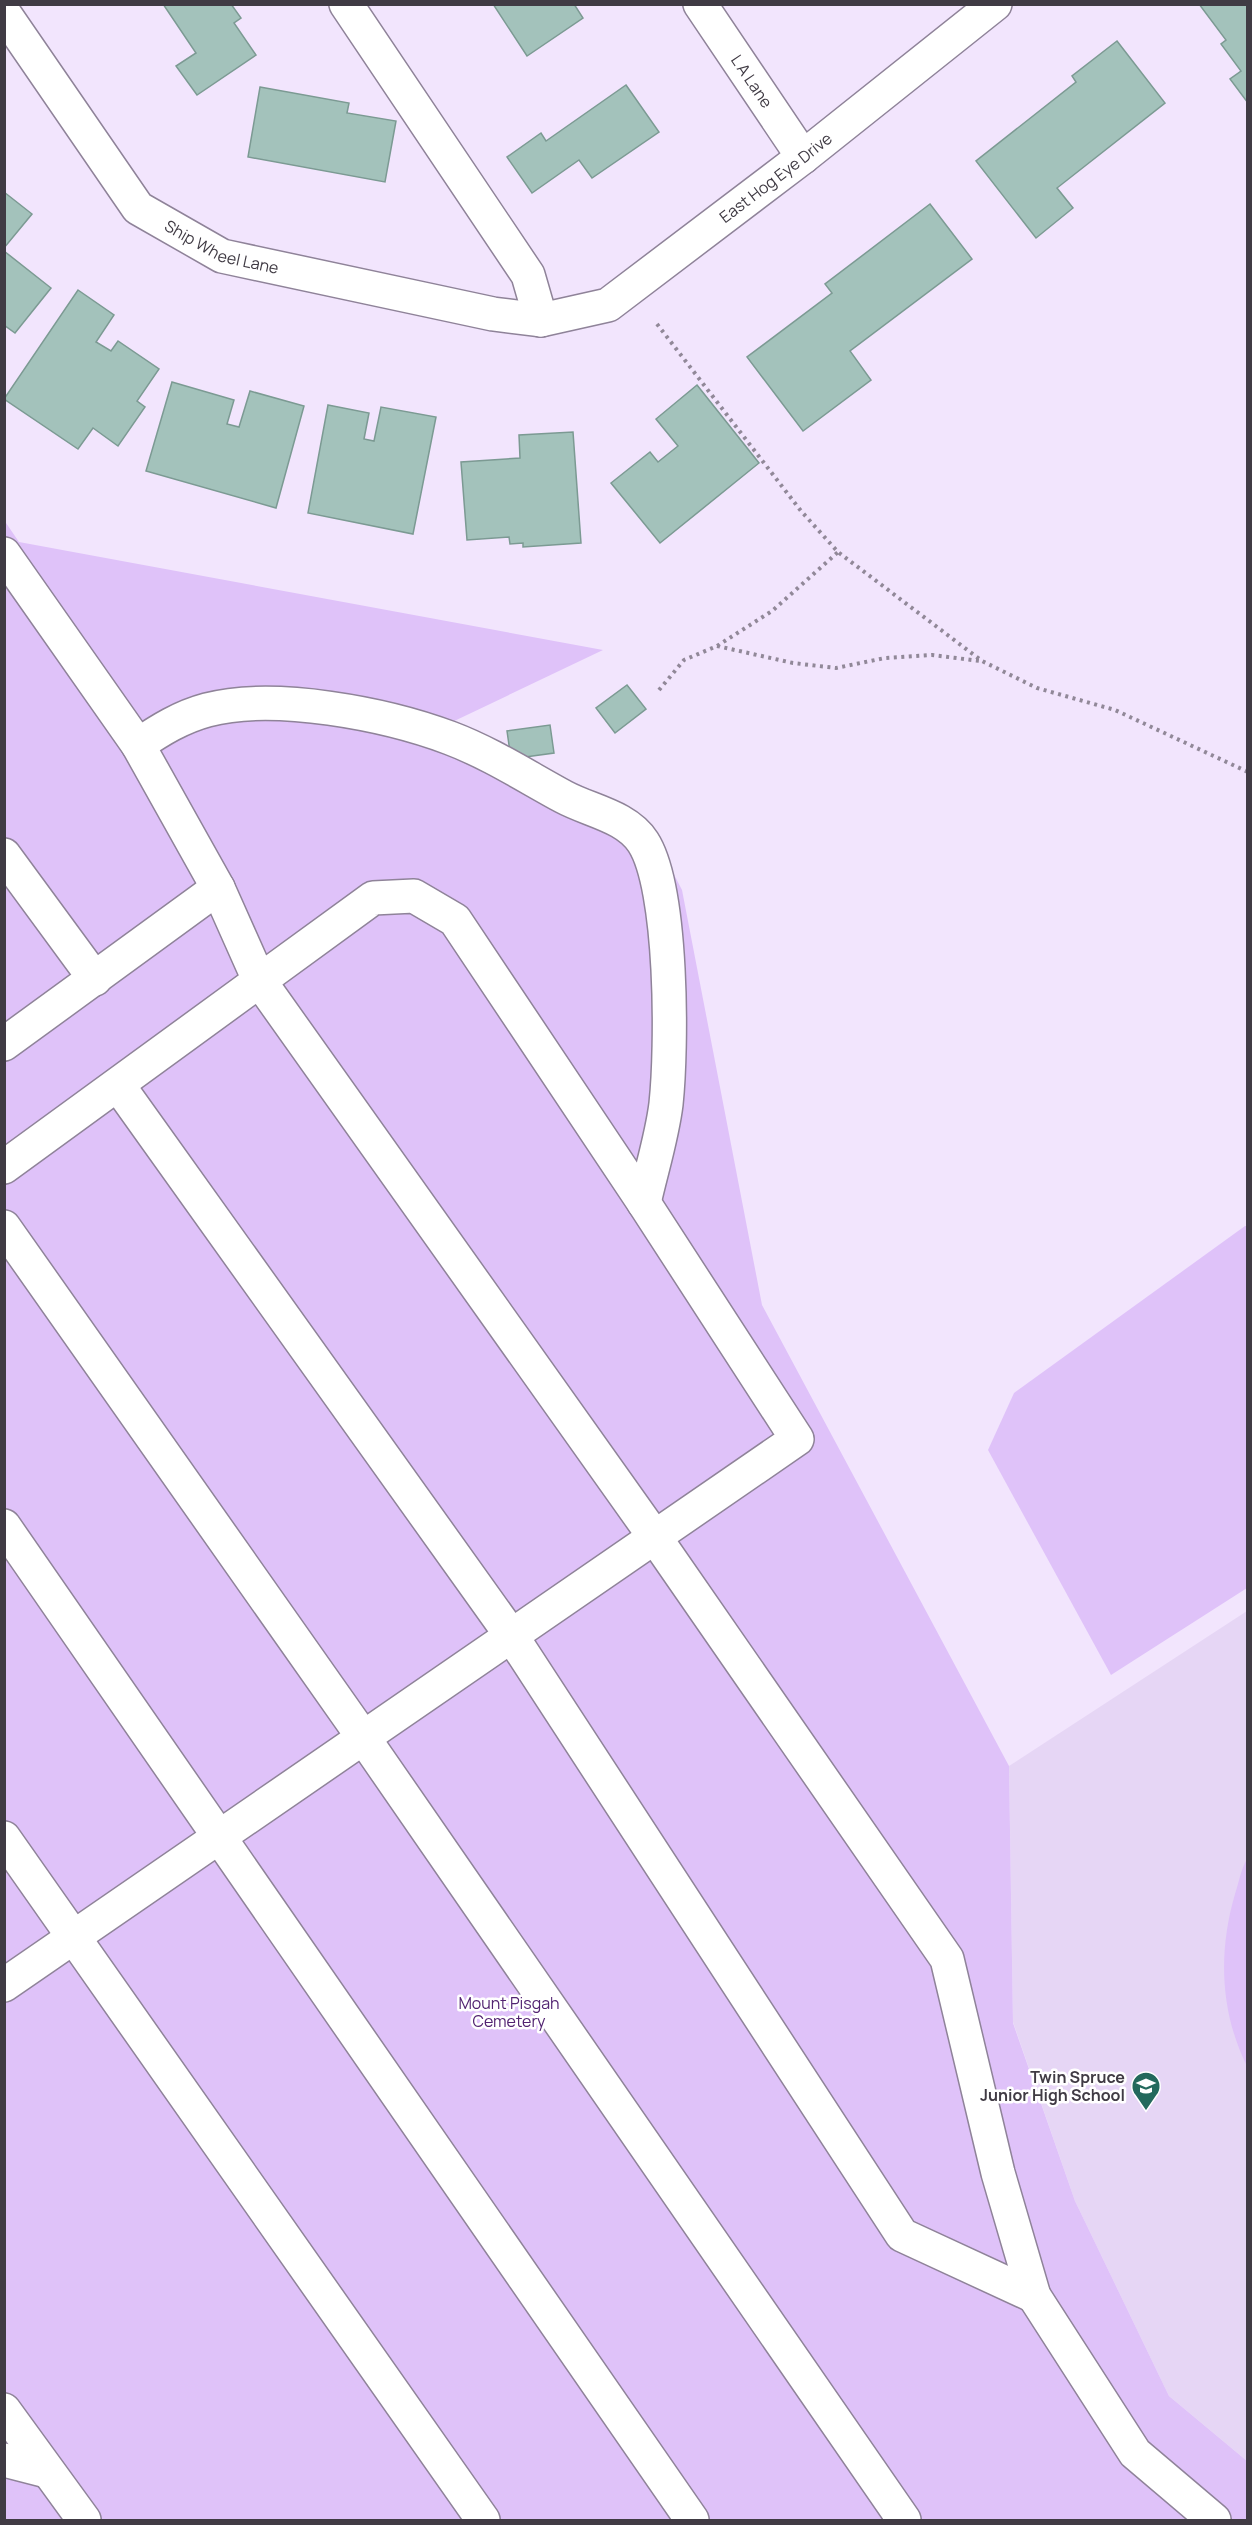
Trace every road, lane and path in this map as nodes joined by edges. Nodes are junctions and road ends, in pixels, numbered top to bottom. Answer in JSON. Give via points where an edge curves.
{"nodes":[{"id":1,"x":346,"y":4,"type":"edge"},
{"id":2,"x":700,"y":4,"type":"edge"},
{"id":3,"x":995,"y":4,"type":"edge"},
{"id":4,"x":4,"y":13,"type":"edge"},
{"id":5,"x":803,"y":157,"type":"junction"},
{"id":6,"x":541,"y":320,"type":"junction"},
{"id":7,"x":657,"y":324,"type":"dead end"},
{"id":8,"x":838,"y":552,"type":"junction"},
{"id":9,"x":4,"y":554,"type":"edge"},
{"id":10,"x":717,"y":646,"type":"junction"},
{"id":11,"x":982,"y":661,"type":"junction"},
{"id":12,"x":659,"y":690,"type":"dead end"},
{"id":13,"x":138,"y":744,"type":"junction"},
{"id":14,"x":1248,"y":772,"type":"edge"},
{"id":15,"x":4,"y":855,"type":"edge"},
{"id":16,"x":218,"y":888,"type":"junction"},
{"id":17,"x":95,"y":979,"type":"junction"},
{"id":18,"x":259,"y":980,"type":"junction"},
{"id":19,"x":4,"y":1044,"type":"edge"},
{"id":20,"x":118,"y":1085,"type":"junction"},
{"id":21,"x":4,"y":1167,"type":"edge"},
{"id":22,"x":644,"y":1203,"type":"junction"},
{"id":23,"x":4,"y":1227,"type":"edge"},
{"id":24,"x":4,"y":1526,"type":"edge"},
{"id":25,"x":654,"y":1536,"type":"junction"},
{"id":26,"x":511,"y":1635,"type":"junction"},
{"id":27,"x":363,"y":1737,"type":"junction"},
{"id":28,"x":220,"y":1836,"type":"junction"},
{"id":29,"x":4,"y":1838,"type":"edge"},
{"id":30,"x":75,"y":1936,"type":"junction"},
{"id":31,"x":4,"y":1985,"type":"edge"},
{"id":32,"x":1034,"y":2296,"type":"junction"},
{"id":33,"x":4,"y":2410,"type":"edge"},
{"id":34,"x":4,"y":2460,"type":"edge"},
{"id":35,"x":47,"y":2471,"type":"junction"},
{"id":36,"x":84,"y":2520,"type":"edge"},
{"id":37,"x":483,"y":2520,"type":"edge"},
{"id":38,"x":692,"y":2520,"type":"edge"},
{"id":39,"x":904,"y":2520,"type":"edge"},
{"id":40,"x":1214,"y":2520,"type":"edge"}],
"edges":[{"from":1,"to":6,"type":"street","via":[[528,275]]},
{"from":2,"to":5,"type":"street","name":"L A Lane"},
{"from":3,"to":5,"type":"street","name":"East Hog Eye Drive"},
{"from":4,"to":6,"type":"street","name":"Ship Wheel Lane","via":[[138,208],[222,256],[493,314]]},
{"from":5,"to":6,"type":"street","name":"East Hog Eye Drive","via":[[608,306]]},
{"from":7,"to":8,"type":"path","via":[[801,511]]},
{"from":8,"to":10,"type":"path","via":[[772,611]]},
{"from":8,"to":11,"type":"path"},
{"from":9,"to":13,"type":"street"},
{"from":10,"to":11,"type":"path","via":[[836,668],[885,658],[932,655]]},
{"from":10,"to":12,"type":"path","via":[[684,660]]},
{"from":11,"to":14,"type":"path","via":[[1038,688],[1115,710]]},
{"from":13,"to":16,"type":"street"},
{"from":13,"to":22,"type":"street","via":[[167,725],[208,710],[247,704],[342,710],[398,721],[452,739],[573,802],[626,824],[643,842],[660,886],[670,1008],[666,1106]]},
{"from":15,"to":17,"type":"street"},
{"from":16,"to":17,"type":"street"},
{"from":16,"to":18,"type":"street"},
{"from":17,"to":19,"type":"street"},
{"from":18,"to":20,"type":"street"},
{"from":18,"to":22,"type":"street","via":[[373,898],[414,896],[455,920]]},
{"from":18,"to":25,"type":"street"},
{"from":20,"to":21,"type":"street"},
{"from":20,"to":26,"type":"street"},
{"from":22,"to":25,"type":"street","via":[[797,1439]]},
{"from":23,"to":27,"type":"street"},
{"from":24,"to":28,"type":"street"},
{"from":25,"to":26,"type":"street"},
{"from":25,"to":32,"type":"street","via":[[947,1959],[998,2173]]},
{"from":26,"to":27,"type":"street"},
{"from":26,"to":32,"type":"street","via":[[902,2235]]},
{"from":27,"to":28,"type":"street"},
{"from":27,"to":39,"type":"street"},
{"from":28,"to":30,"type":"street"},
{"from":28,"to":38,"type":"street"},
{"from":29,"to":30,"type":"street"},
{"from":30,"to":31,"type":"street"},
{"from":30,"to":37,"type":"street"},
{"from":32,"to":40,"type":"street","via":[[1135,2453]]},
{"from":33,"to":35,"type":"street"},
{"from":34,"to":35,"type":"street"},
{"from":35,"to":36,"type":"street"}]}
